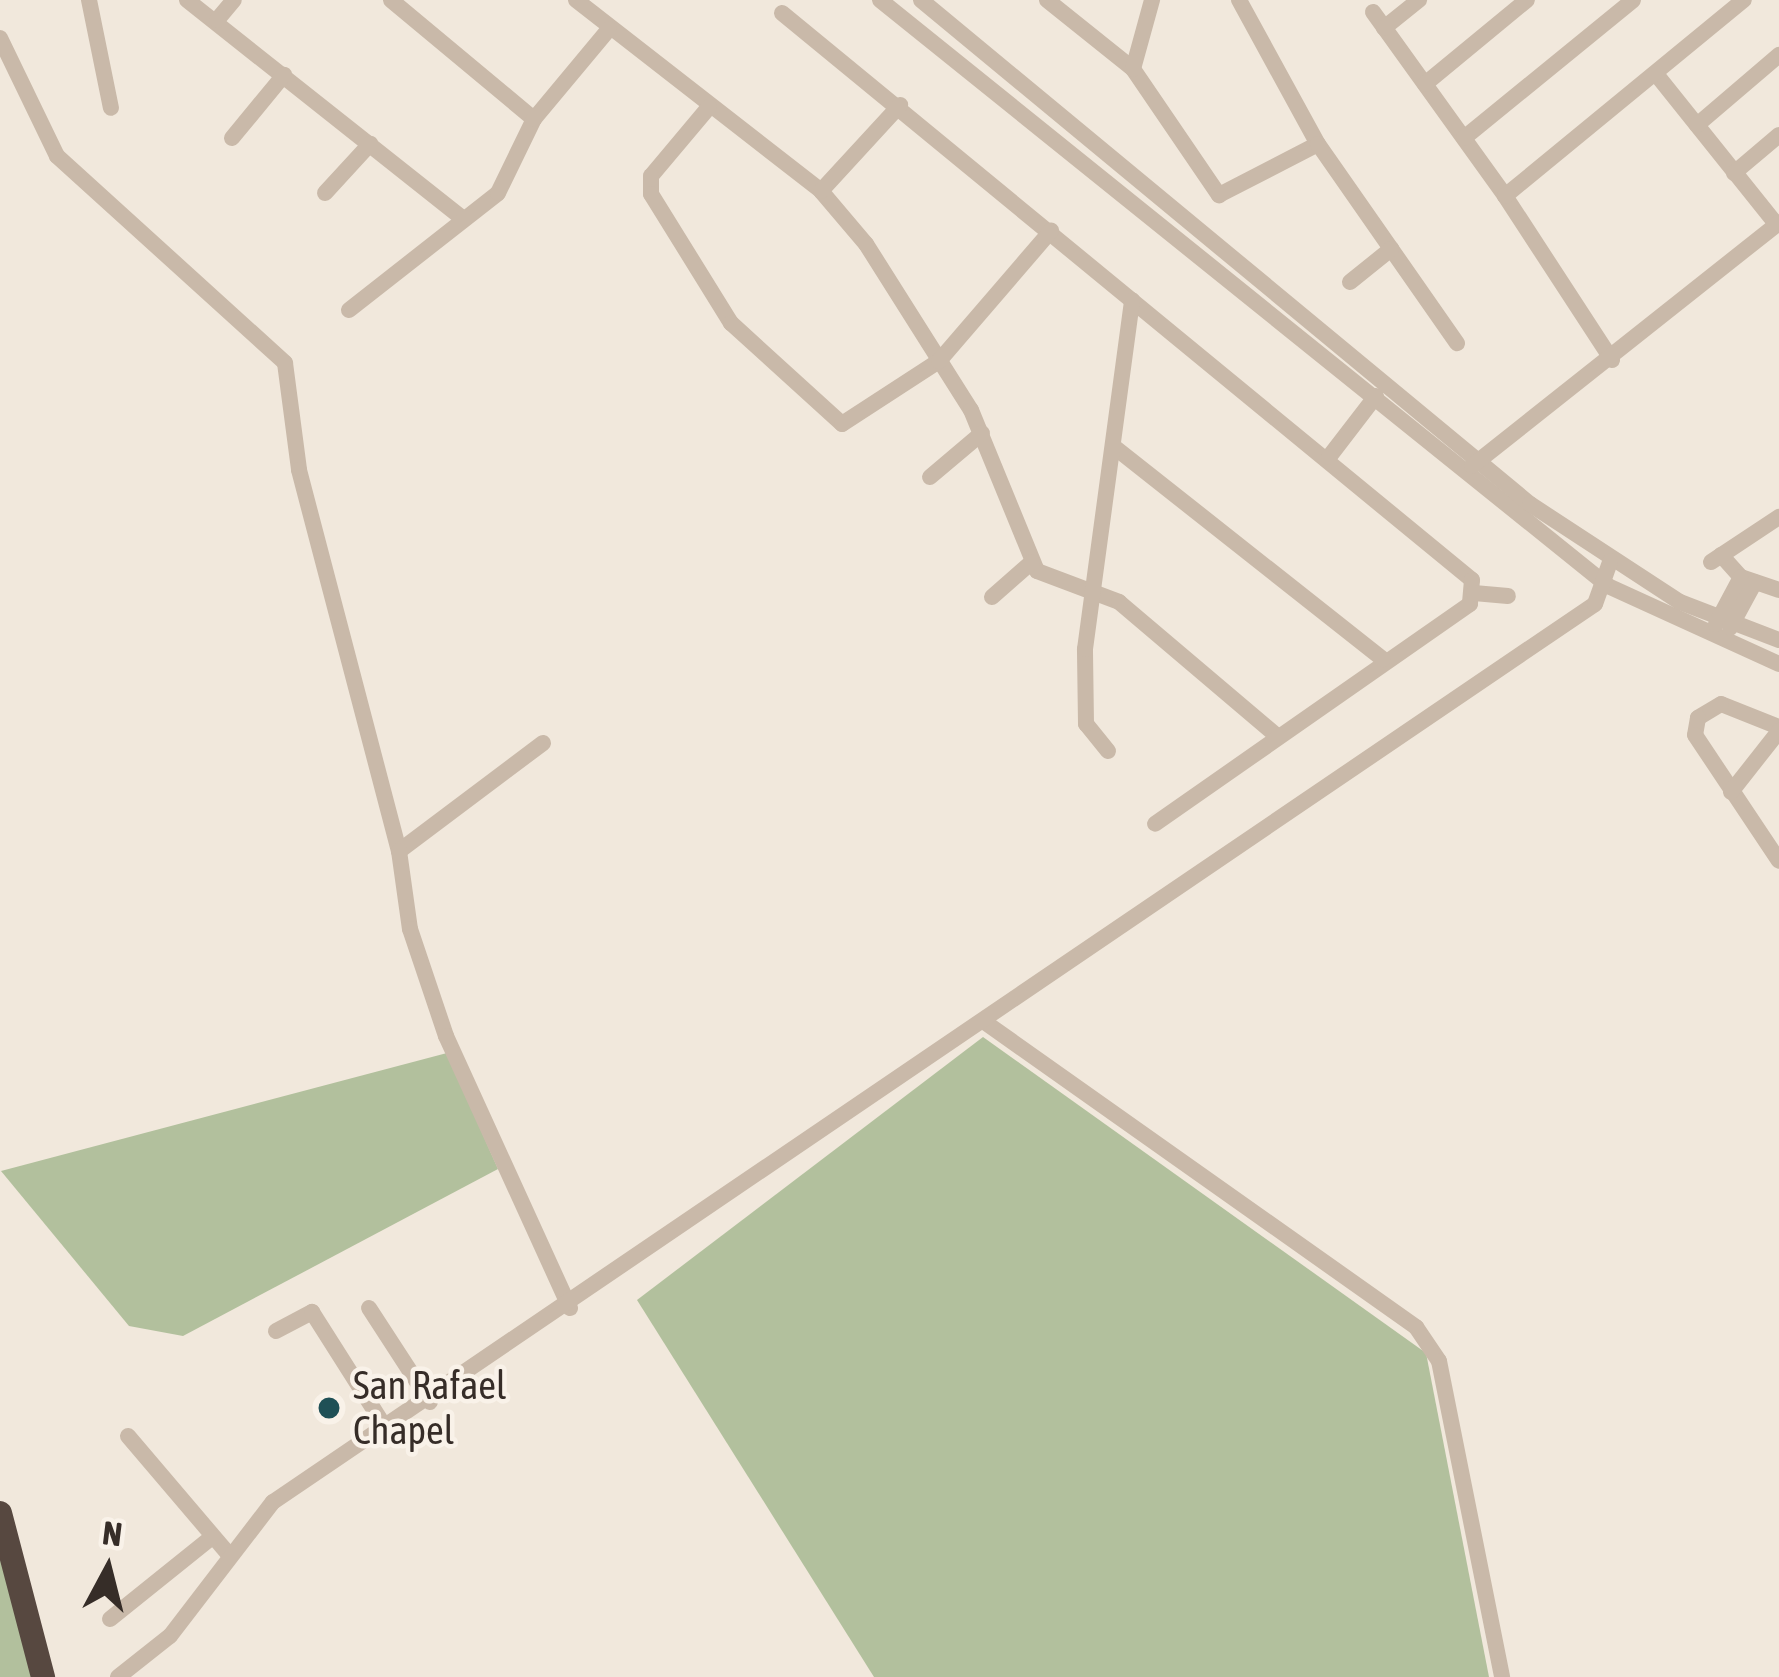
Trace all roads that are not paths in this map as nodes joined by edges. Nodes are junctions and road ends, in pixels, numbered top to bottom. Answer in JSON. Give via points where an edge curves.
{"nodes":[{"id":1,"x":88,"y":0,"type":"edge"},
{"id":2,"x":187,"y":0,"type":"edge"},
{"id":3,"x":234,"y":0,"type":"edge"},
{"id":4,"x":391,"y":0,"type":"edge"},
{"id":5,"x":576,"y":0,"type":"edge"},
{"id":6,"x":880,"y":0,"type":"edge"},
{"id":7,"x":920,"y":0,"type":"edge"},
{"id":8,"x":1047,"y":0,"type":"edge"},
{"id":9,"x":1152,"y":0,"type":"edge"},
{"id":10,"x":1239,"y":0,"type":"edge"},
{"id":11,"x":1419,"y":0,"type":"edge"},
{"id":12,"x":1527,"y":0,"type":"edge"},
{"id":13,"x":1633,"y":0,"type":"edge"},
{"id":14,"x":1744,"y":0,"type":"edge"},
{"id":15,"x":1373,"y":12,"type":"dead end"},
{"id":16,"x":782,"y":13,"type":"dead end"},
{"id":17,"x":217,"y":20,"type":"junction"},
{"id":18,"x":1384,"y":28,"type":"junction"},
{"id":19,"x":609,"y":29,"type":"junction"},
{"id":20,"x":0,"y":38,"type":"edge"},
{"id":21,"x":1779,"y":55,"type":"edge"},
{"id":22,"x":1133,"y":69,"type":"junction"},
{"id":23,"x":1656,"y":74,"type":"junction"},
{"id":24,"x":284,"y":75,"type":"junction"},
{"id":25,"x":1425,"y":84,"type":"junction"},
{"id":26,"x":900,"y":105,"type":"junction"},
{"id":27,"x":710,"y":107,"type":"junction"},
{"id":28,"x":111,"y":108,"type":"dead end"},
{"id":29,"x":534,"y":119,"type":"junction"},
{"id":30,"x":1697,"y":125,"type":"junction"},
{"id":31,"x":1779,"y":136,"type":"edge"},
{"id":32,"x":232,"y":138,"type":"dead end"},
{"id":33,"x":1464,"y":139,"type":"junction"},
{"id":34,"x":370,"y":143,"type":"junction"},
{"id":35,"x":1318,"y":144,"type":"junction"},
{"id":36,"x":1734,"y":172,"type":"junction"},
{"id":37,"x":821,"y":191,"type":"junction"},
{"id":38,"x":325,"y":194,"type":"dead end"},
{"id":39,"x":1505,"y":196,"type":"junction"},
{"id":40,"x":463,"y":220,"type":"junction"},
{"id":41,"x":1778,"y":224,"type":"edge"},
{"id":42,"x":1051,"y":231,"type":"junction"},
{"id":43,"x":1391,"y":249,"type":"junction"},
{"id":44,"x":1351,"y":282,"type":"dead end"},
{"id":45,"x":1132,"y":300,"type":"junction"},
{"id":46,"x":349,"y":310,"type":"dead end"},
{"id":47,"x":1457,"y":343,"type":"dead end"},
{"id":48,"x":1612,"y":360,"type":"junction"},
{"id":49,"x":939,"y":361,"type":"junction"},
{"id":50,"x":1384,"y":386,"type":"junction"},
{"id":51,"x":1369,"y":404,"type":"junction"},
{"id":52,"x":982,"y":433,"type":"junction"},
{"id":53,"x":1114,"y":446,"type":"junction"},
{"id":54,"x":1330,"y":458,"type":"junction"},
{"id":55,"x":1470,"y":469,"type":"junction"},
{"id":56,"x":929,"y":477,"type":"dead end"},
{"id":57,"x":1779,"y":517,"type":"edge"},
{"id":58,"x":1032,"y":562,"type":"junction"},
{"id":59,"x":1610,"y":562,"type":"junction"},
{"id":60,"x":1748,"y":579,"type":"junction"},
{"id":61,"x":1608,"y":586,"type":"junction"},
{"id":62,"x":1093,"y":590,"type":"junction"},
{"id":63,"x":1779,"y":590,"type":"edge"},
{"id":64,"x":1474,"y":592,"type":"junction"},
{"id":65,"x":1508,"y":596,"type":"dead end"},
{"id":66,"x":992,"y":597,"type":"dead end"},
{"id":67,"x":1722,"y":628,"type":"junction"},
{"id":68,"x":1779,"y":640,"type":"edge"},
{"id":69,"x":1383,"y":659,"type":"junction"},
{"id":70,"x":1779,"y":664,"type":"edge"},
{"id":71,"x":1779,"y":729,"type":"edge"},
{"id":72,"x":1277,"y":736,"type":"junction"},
{"id":73,"x":543,"y":743,"type":"dead end"},
{"id":74,"x":1108,"y":751,"type":"dead end"},
{"id":75,"x":1731,"y":791,"type":"junction"},
{"id":76,"x":1154,"y":824,"type":"dead end"},
{"id":77,"x":400,"y":851,"type":"junction"},
{"id":78,"x":1779,"y":860,"type":"edge"},
{"id":79,"x":986,"y":1023,"type":"junction"},
{"id":80,"x":369,"y":1308,"type":"dead end"},
{"id":81,"x":570,"y":1308,"type":"junction"},
{"id":82,"x":276,"y":1331,"type":"dead end"},
{"id":83,"x":430,"y":1402,"type":"junction"},
{"id":84,"x":387,"y":1430,"type":"junction"},
{"id":85,"x":128,"y":1436,"type":"dead end"},
{"id":86,"x":0,"y":1514,"type":"edge"},
{"id":87,"x":219,"y":1544,"type":"junction"},
{"id":88,"x":110,"y":1619,"type":"dead end"},
{"id":89,"x":44,"y":1677,"type":"edge"},
{"id":90,"x":118,"y":1677,"type":"edge"},
{"id":91,"x":1502,"y":1677,"type":"edge"}],
"edges":[{"from":1,"to":28,"type":"street"},
{"from":2,"to":17,"type":"street"},
{"from":3,"to":17,"type":"street"},
{"from":4,"to":29,"type":"street"},
{"from":5,"to":19,"type":"street"},
{"from":6,"to":51,"type":"street"},
{"from":7,"to":50,"type":"street"},
{"from":8,"to":22,"type":"street"},
{"from":9,"to":22,"type":"street"},
{"from":10,"to":35,"type":"street"},
{"from":11,"to":18,"type":"street"},
{"from":12,"to":25,"type":"street"},
{"from":13,"to":33,"type":"street"},
{"from":14,"to":23,"type":"street"},
{"from":15,"to":18,"type":"street"},
{"from":16,"to":26,"type":"street"},
{"from":17,"to":24,"type":"street"},
{"from":18,"to":25,"type":"street"},
{"from":19,"to":27,"type":"street"},
{"from":19,"to":29,"type":"street"},
{"from":20,"to":77,"type":"street","via":[[56,156],[285,363],[298,470]]},
{"from":21,"to":30,"type":"street"},
{"from":22,"to":35,"type":"street","via":[[1219,195]]},
{"from":23,"to":30,"type":"street"},
{"from":23,"to":39,"type":"street"},
{"from":24,"to":32,"type":"street"},
{"from":24,"to":34,"type":"street"},
{"from":25,"to":33,"type":"street"},
{"from":26,"to":37,"type":"street"},
{"from":26,"to":42,"type":"street"},
{"from":27,"to":37,"type":"street"},
{"from":27,"to":49,"type":"street","via":[[651,176],[651,194],[730,323],[842,424]]},
{"from":29,"to":40,"type":"street","via":[[498,193]]},
{"from":30,"to":36,"type":"street"},
{"from":31,"to":36,"type":"street"},
{"from":33,"to":39,"type":"street"},
{"from":34,"to":38,"type":"street"},
{"from":34,"to":40,"type":"street"},
{"from":35,"to":43,"type":"street"},
{"from":36,"to":41,"type":"street"},
{"from":37,"to":49,"type":"street"},
{"from":39,"to":48,"type":"street"},
{"from":40,"to":46,"type":"street"},
{"from":41,"to":48,"type":"street"},
{"from":42,"to":45,"type":"street"},
{"from":42,"to":49,"type":"street"},
{"from":43,"to":44,"type":"street"},
{"from":43,"to":47,"type":"street"},
{"from":45,"to":53,"type":"street"},
{"from":45,"to":54,"type":"street"},
{"from":48,"to":55,"type":"street"},
{"from":49,"to":52,"type":"street"},
{"from":50,"to":51,"type":"street"},
{"from":50,"to":55,"type":"street"},
{"from":51,"to":54,"type":"street"},
{"from":51,"to":55,"type":"street"},
{"from":52,"to":56,"type":"street"},
{"from":52,"to":58,"type":"street"},
{"from":53,"to":62,"type":"street"},
{"from":53,"to":69,"type":"street"},
{"from":54,"to":64,"type":"street"},
{"from":55,"to":59,"type":"street"},
{"from":55,"to":61,"type":"street"},
{"from":57,"to":60,"type":"street","via":[[1716,558]]},
{"from":58,"to":62,"type":"street"},
{"from":58,"to":66,"type":"street"},
{"from":59,"to":61,"type":"street"},
{"from":59,"to":67,"type":"street"},
{"from":60,"to":63,"type":"street"},
{"from":60,"to":67,"type":"street"},
{"from":61,"to":67,"type":"street"},
{"from":61,"to":79,"type":"street"},
{"from":62,"to":72,"type":"street"},
{"from":62,"to":74,"type":"street","via":[[1083,707]]},
{"from":64,"to":65,"type":"street"},
{"from":64,"to":69,"type":"street"},
{"from":67,"to":68,"type":"street"},
{"from":67,"to":70,"type":"street"},
{"from":69,"to":72,"type":"street"},
{"from":71,"to":75,"type":"street"},
{"from":71,"to":75,"type":"street","via":[[1721,704],[1698,718],[1695,735]]},
{"from":72,"to":76,"type":"street"},
{"from":73,"to":77,"type":"street"},
{"from":75,"to":78,"type":"street"},
{"from":77,"to":81,"type":"street","via":[[410,929],[446,1036]]},
{"from":79,"to":81,"type":"street"},
{"from":79,"to":91,"type":"street","via":[[1416,1327],[1439,1361]]},
{"from":80,"to":83,"type":"street"},
{"from":81,"to":83,"type":"street"},
{"from":82,"to":84,"type":"street","via":[[312,1312]]},
{"from":83,"to":84,"type":"street"},
{"from":84,"to":87,"type":"street"},
{"from":85,"to":87,"type":"street"},
{"from":86,"to":89,"type":"highway"},
{"from":87,"to":88,"type":"street"},
{"from":87,"to":90,"type":"street","via":[[170,1636]]}]}
